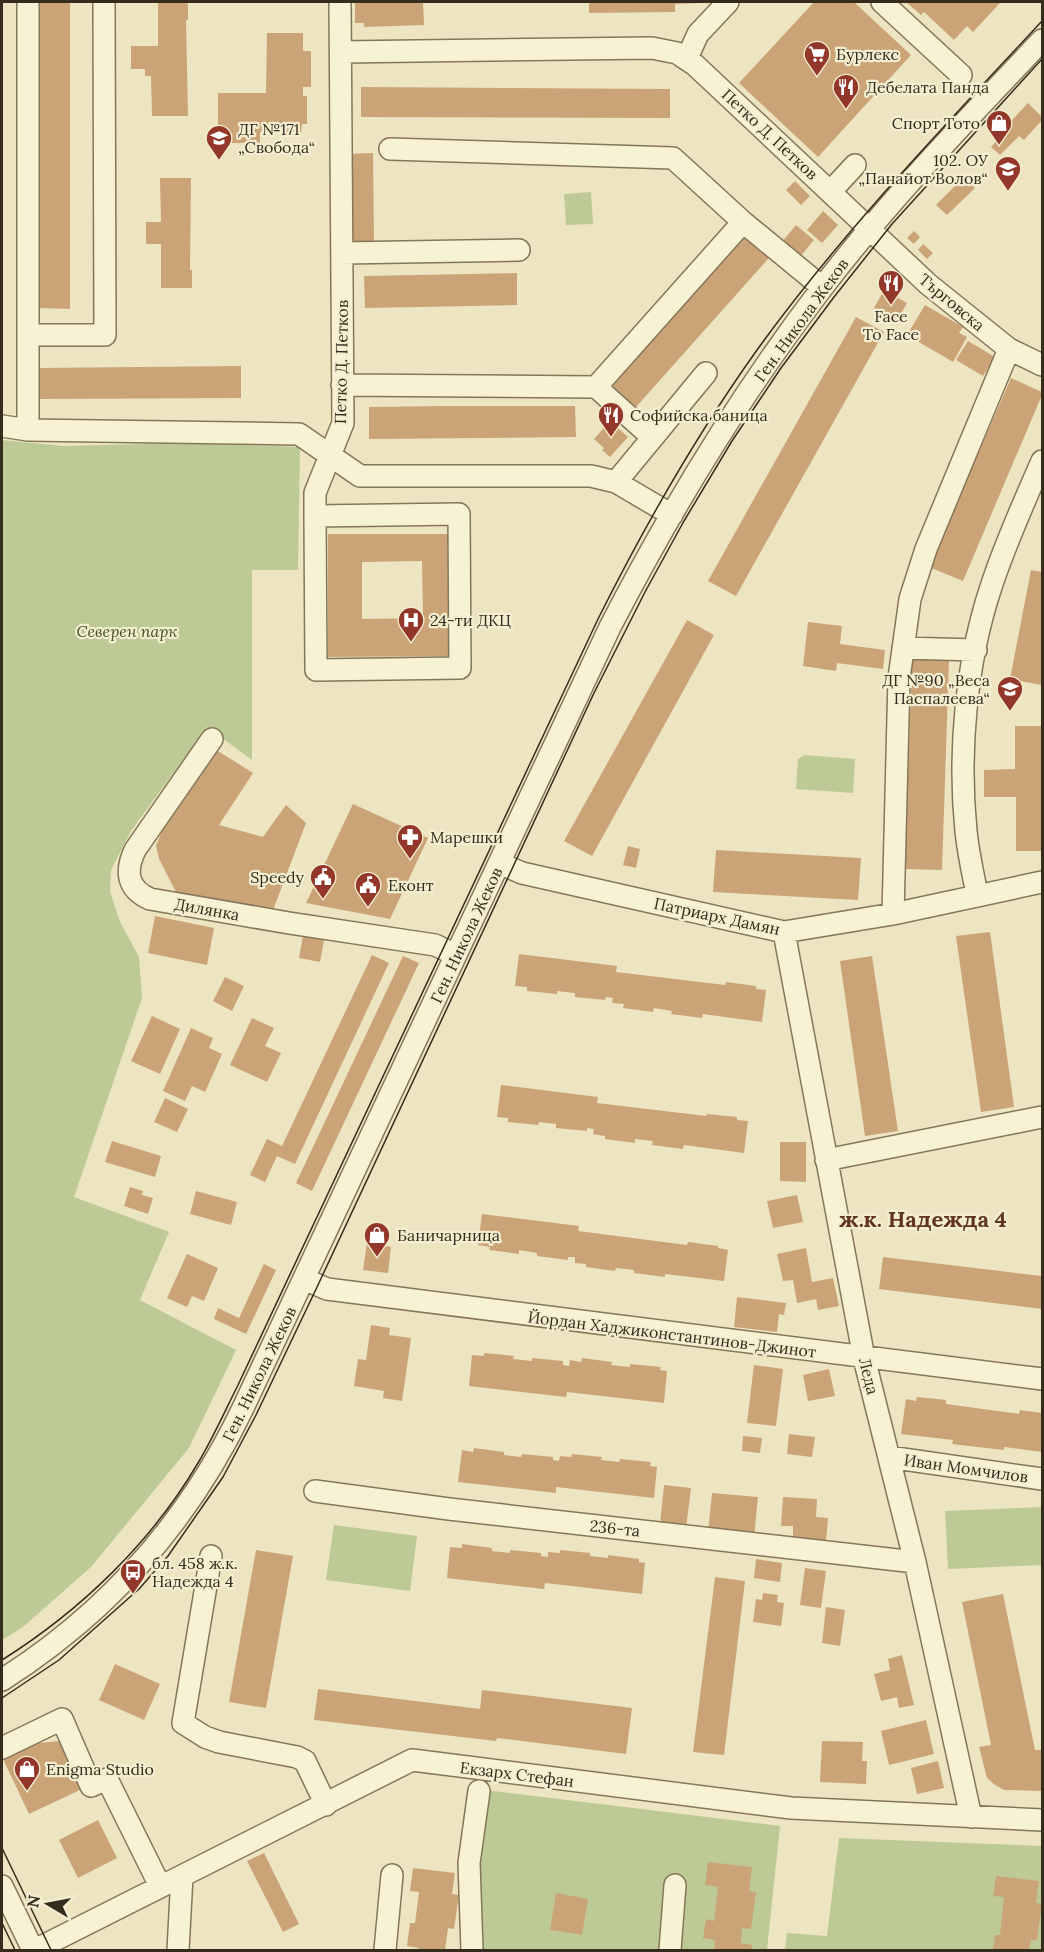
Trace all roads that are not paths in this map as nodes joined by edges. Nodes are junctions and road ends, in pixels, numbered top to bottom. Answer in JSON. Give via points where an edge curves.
{"nodes":[{"id":1,"x":28,"y":2,"type":"edge"},
{"id":2,"x":104,"y":2,"type":"edge"},
{"id":3,"x":340,"y":2,"type":"edge"},
{"id":4,"x":728,"y":2,"type":"edge"},
{"id":5,"x":882,"y":2,"type":"edge"},
{"id":6,"x":1042,"y":40,"type":"edge"},
{"id":7,"x":340,"y":52,"type":"junction"},
{"id":8,"x":687,"y":58,"type":"junction"},
{"id":9,"x":960,"y":75,"type":"dead end"},
{"id":10,"x":390,"y":149,"type":"dead end"},
{"id":11,"x":855,"y":165,"type":"dead end"},
{"id":12,"x":831,"y":191,"type":"junction"},
{"id":13,"x":743,"y":222,"type":"junction"},
{"id":14,"x":870,"y":228,"type":"junction"},
{"id":15,"x":519,"y":250,"type":"dead end"},
{"id":16,"x":342,"y":253,"type":"junction"},
{"id":17,"x":822,"y":287,"type":"junction"},
{"id":18,"x":28,"y":335,"type":"junction"},
{"id":19,"x":1009,"y":349,"type":"junction"},
{"id":20,"x":1042,"y":365,"type":"edge"},
{"id":21,"x":706,"y":373,"type":"dead end"},
{"id":22,"x":342,"y":385,"type":"junction"},
{"id":23,"x":596,"y":387,"type":"junction"},
{"id":24,"x":2,"y":426,"type":"edge"},
{"id":25,"x":28,"y":430,"type":"junction"},
{"id":26,"x":652,"y":437,"type":"junction"},
{"id":27,"x":328,"y":455,"type":"junction"},
{"id":28,"x":1042,"y":460,"type":"edge"},
{"id":29,"x":616,"y":482,"type":"junction"},
{"id":30,"x":672,"y":515,"type":"junction"},
{"id":31,"x":315,"y":516,"type":"junction"},
{"id":32,"x":903,"y":648,"type":"junction"},
{"id":33,"x":976,"y":650,"type":"junction"},
{"id":34,"x":212,"y":739,"type":"dead end"},
{"id":35,"x":499,"y":862,"type":"junction"},
{"id":36,"x":1042,"y":882,"type":"edge"},
{"id":37,"x":976,"y":894,"type":"junction"},
{"id":38,"x":893,"y":914,"type":"junction"},
{"id":39,"x":784,"y":932,"type":"junction"},
{"id":40,"x":456,"y":955,"type":"junction"},
{"id":41,"x":1042,"y":1117,"type":"edge"},
{"id":42,"x":826,"y":1160,"type":"junction"},
{"id":43,"x":304,"y":1278,"type":"junction"},
{"id":44,"x":864,"y":1358,"type":"junction"},
{"id":45,"x":1042,"y":1379,"type":"edge"},
{"id":46,"x":888,"y":1457,"type":"junction"},
{"id":47,"x":1042,"y":1479,"type":"edge"},
{"id":48,"x":315,"y":1491,"type":"dead end"},
{"id":49,"x":211,"y":1556,"type":"dead end"},
{"id":50,"x":915,"y":1562,"type":"junction"},
{"id":51,"x":2,"y":1680,"type":"edge"},
{"id":52,"x":2,"y":1748,"type":"edge"},
{"id":53,"x":479,"y":1791,"type":"dead end"},
{"id":54,"x":326,"y":1805,"type":"junction"},
{"id":55,"x":971,"y":1817,"type":"junction"},
{"id":56,"x":1042,"y":1820,"type":"edge"},
{"id":57,"x":182,"y":1875,"type":"junction"},
{"id":58,"x":392,"y":1875,"type":"dead end"},
{"id":59,"x":675,"y":1885,"type":"dead end"},
{"id":60,"x":2,"y":1886,"type":"edge"},
{"id":61,"x":160,"y":1886,"type":"junction"},
{"id":62,"x":34,"y":1950,"type":"edge"},
{"id":63,"x":178,"y":1950,"type":"edge"},
{"id":64,"x":386,"y":1950,"type":"edge"},
{"id":65,"x":472,"y":1950,"type":"edge"},
{"id":66,"x":670,"y":1950,"type":"edge"}],
"edges":[{"from":1,"to":18,"type":"street"},
{"from":2,"to":18,"type":"street","via":[[105,335]]},
{"from":3,"to":7,"type":"street","name":"Петко Д. Петков"},
{"from":4,"to":8,"type":"street","via":[[698,34]]},
{"from":5,"to":9,"type":"street"},
{"from":6,"to":14,"type":"street","name":"Ген. Никола Жеков"},
{"from":7,"to":8,"type":"street","name":"Петко Д. Петков","via":[[652,48]]},
{"from":7,"to":16,"type":"street","name":"Петко Д. Петков"},
{"from":8,"to":12,"type":"street","name":"Петко Д. Петков"},
{"from":10,"to":13,"type":"street","via":[[673,158]]},
{"from":11,"to":12,"type":"street"},
{"from":12,"to":14,"type":"street","name":"Петко Д. Петков"},
{"from":13,"to":17,"type":"street"},
{"from":13,"to":23,"type":"street"},
{"from":14,"to":17,"type":"street","name":"Ген. Никола Жеков"},
{"from":14,"to":19,"type":"street","name":"Търговска","via":[[928,284]]},
{"from":15,"to":16,"type":"street"},
{"from":16,"to":22,"type":"street","name":"Петко Д. Петков"},
{"from":17,"to":30,"type":"street","name":"Ген. Никола Жеков","via":[[769,360]]},
{"from":18,"to":25,"type":"street"},
{"from":19,"to":20,"type":"street","name":"Търговска"},
{"from":19,"to":32,"type":"street","via":[[926,549],[910,599]]},
{"from":21,"to":26,"type":"street"},
{"from":22,"to":23,"type":"street"},
{"from":22,"to":27,"type":"street","name":"Петко Д. Петков","via":[[343,423]]},
{"from":23,"to":26,"type":"street"},
{"from":24,"to":25,"type":"street"},
{"from":25,"to":27,"type":"street","via":[[299,434]]},
{"from":26,"to":29,"type":"street"},
{"from":27,"to":29,"type":"street","via":[[360,476],[591,476]]},
{"from":27,"to":31,"type":"street","name":"Петко Д. Петков","via":[[315,493]]},
{"from":28,"to":33,"type":"street","via":[[994,579]]},
{"from":29,"to":30,"type":"street"},
{"from":30,"to":35,"type":"street","name":"Ген. Никола Жеков","via":[[610,627]]},
{"from":31,"to":31,"type":"street","name":"Петко Д. Петков","via":[[459,514],[460,668],[316,670]]},
{"from":32,"to":33,"type":"street"},
{"from":32,"to":38,"type":"street"},
{"from":33,"to":37,"type":"street","via":[[964,734],[966,831]]},
{"from":34,"to":40,"type":"street","name":"Дилянка","via":[[135,849],[129,873],[139,894],[266,919],[435,945]]},
{"from":35,"to":39,"type":"street","name":"Патриарх Дамян","via":[[522,873]]},
{"from":35,"to":40,"type":"street","name":"Ген. Никола Жеков"},
{"from":36,"to":37,"type":"street","name":"Патриарх Дамян"},
{"from":37,"to":38,"type":"street","name":"Патриарх Дамян"},
{"from":38,"to":39,"type":"street","name":"Патриарх Дамян"},
{"from":39,"to":42,"type":"street","name":"Леда"},
{"from":40,"to":43,"type":"street","name":"Ген. Никола Жеков"},
{"from":41,"to":42,"type":"street"},
{"from":42,"to":44,"type":"street","name":"Леда"},
{"from":43,"to":44,"type":"street","name":"Йордан Хаджиконстантинов-Джинот","via":[[327,1289]]},
{"from":43,"to":51,"type":"street","name":"Ген. Никола Жеков","via":[[228,1439],[189,1504],[106,1599],[48,1649]]},
{"from":44,"to":45,"type":"street","name":"Йордан Хаджиконстантинов-Джинот"},
{"from":44,"to":46,"type":"street","name":"Леда"},
{"from":46,"to":47,"type":"street","name":"Иван Момчилов"},
{"from":46,"to":50,"type":"street","name":"Леда"},
{"from":48,"to":50,"type":"street","name":"236-та"},
{"from":49,"to":54,"type":"street","via":[[183,1723],[219,1742],[305,1761]]},
{"from":50,"to":55,"type":"street","name":"Леда"},
{"from":52,"to":61,"type":"street","via":[[62,1719],[91,1786],[107,1779]]},
{"from":53,"to":65,"type":"street","via":[[469,1863]]},
{"from":54,"to":55,"type":"street","name":"Екзарх Стефан","via":[[412,1760],[790,1808]]},
{"from":54,"to":57,"type":"street","name":"Екзарх Стефан"},
{"from":55,"to":56,"type":"street","name":"Екзарх Стефан"},
{"from":57,"to":61,"type":"street","name":"Екзарх Стефан"},
{"from":57,"to":63,"type":"street"},
{"from":58,"to":64,"type":"street"},
{"from":59,"to":66,"type":"street"},
{"from":60,"to":62,"type":"street"},
{"from":61,"to":62,"type":"street","name":"Екзарх Стефан"}]}
